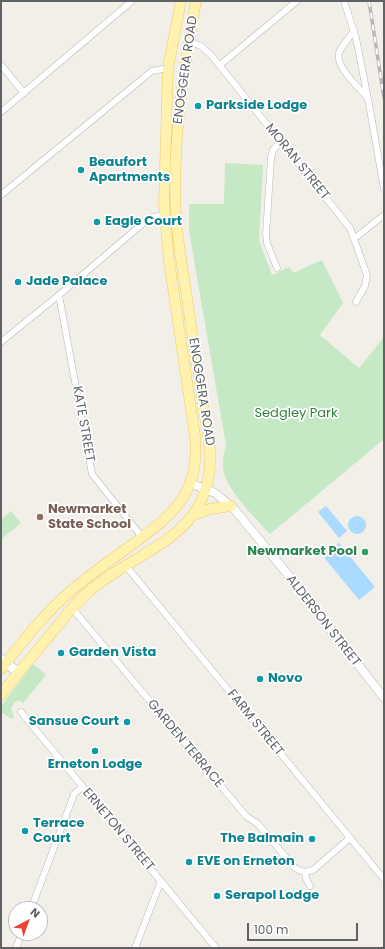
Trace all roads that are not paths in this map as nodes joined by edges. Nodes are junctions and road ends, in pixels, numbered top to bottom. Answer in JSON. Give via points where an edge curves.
{"nodes":[{"id":1,"x":132,"y":1,"type":"edge"},
{"id":2,"x":181,"y":1,"type":"edge"},
{"id":3,"x":186,"y":1,"type":"edge"},
{"id":4,"x":196,"y":1,"type":"edge"},
{"id":5,"x":297,"y":1,"type":"edge"},
{"id":6,"x":344,"y":1,"type":"edge"},
{"id":7,"x":354,"y":30,"type":"junction"},
{"id":8,"x":173,"y":37,"type":"junction"},
{"id":9,"x":188,"y":41,"type":"junction"},
{"id":10,"x":1,"y":65,"type":"edge"},
{"id":11,"x":220,"y":65,"type":"junction"},
{"id":12,"x":168,"y":68,"type":"junction"},
{"id":13,"x":24,"y":93,"type":"junction"},
{"id":14,"x":368,"y":98,"type":"junction"},
{"id":15,"x":1,"y":112,"type":"edge"},
{"id":16,"x":281,"y":141,"type":"junction"},
{"id":17,"x":384,"y":189,"type":"edge"},
{"id":18,"x":1,"y":194,"type":"edge"},
{"id":19,"x":164,"y":215,"type":"junction"},
{"id":20,"x":384,"y":215,"type":"edge"},
{"id":21,"x":355,"y":238,"type":"junction"},
{"id":22,"x":277,"y":268,"type":"dead end"},
{"id":23,"x":59,"y":295,"type":"junction"},
{"id":24,"x":356,"y":302,"type":"dead end"},
{"id":25,"x":1,"y":342,"type":"edge"},
{"id":26,"x":190,"y":483,"type":"junction"},
{"id":27,"x":206,"y":489,"type":"junction"},
{"id":28,"x":231,"y":506,"type":"junction"},
{"id":29,"x":193,"y":515,"type":"junction"},
{"id":30,"x":142,"y":537,"type":"junction"},
{"id":31,"x":126,"y":566,"type":"junction"},
{"id":32,"x":72,"y":608,"type":"junction"},
{"id":33,"x":3,"y":663,"type":"edge"},
{"id":34,"x":19,"y":673,"type":"junction"},
{"id":35,"x":1,"y":695,"type":"edge"},
{"id":36,"x":384,"y":698,"type":"edge"},
{"id":37,"x":21,"y":712,"type":"dead end"},
{"id":38,"x":82,"y":787,"type":"junction"},
{"id":39,"x":350,"y":838,"type":"junction"},
{"id":40,"x":305,"y":872,"type":"junction"},
{"id":41,"x":384,"y":879,"type":"edge"},
{"id":42,"x":161,"y":881,"type":"junction"},
{"id":43,"x":310,"y":886,"type":"dead end"},
{"id":44,"x":34,"y":901,"type":"edge"},
{"id":45,"x":135,"y":948,"type":"edge"},
{"id":46,"x":216,"y":948,"type":"edge"}],
"edges":[{"from":1,"to":13,"type":"street"},
{"from":2,"to":3,"type":"main road"},
{"from":2,"to":8,"type":"main road","name":"ENOGGERA ROAD"},
{"from":4,"to":9,"type":"main road","name":"ENOGGERA ROAD"},
{"from":5,"to":11,"type":"street"},
{"from":6,"to":7,"type":"street"},
{"from":7,"to":14,"type":"street"},
{"from":7,"to":14,"type":"street","via":[[340,51],[339,60],[342,68]]},
{"from":8,"to":9,"type":"main road"},
{"from":8,"to":12,"type":"main road","name":"ENOGGERA ROAD"},
{"from":9,"to":11,"type":"street","name":"MORAN STREET","via":[[205,49]]},
{"from":9,"to":27,"type":"main road","name":"ENOGGERA ROAD","via":[[179,120],[176,204],[180,252],[210,451]]},
{"from":10,"to":13,"type":"street"},
{"from":11,"to":16,"type":"street","name":"MORAN STREET"},
{"from":12,"to":18,"type":"street","via":[[152,71]]},
{"from":12,"to":19,"type":"main road","name":"ENOGGERA ROAD"},
{"from":13,"to":15,"type":"street"},
{"from":14,"to":17,"type":"street"},
{"from":16,"to":21,"type":"street","name":"MORAN STREET","via":[[349,226]]},
{"from":16,"to":22,"type":"street","via":[[273,150],[271,158],[266,234]]},
{"from":19,"to":23,"type":"street","via":[[148,220]]},
{"from":19,"to":26,"type":"main road","name":"ENOGGERA ROAD","via":[[195,436],[196,462]]},
{"from":20,"to":21,"type":"street"},
{"from":21,"to":24,"type":"street","name":"MORAN STREET","via":[[367,275],[365,286]]},
{"from":23,"to":25,"type":"street"},
{"from":23,"to":30,"type":"street","name":"KATE STREET","via":[[92,474]]},
{"from":26,"to":27,"type":"street","name":"ALDERSON STREET"},
{"from":26,"to":30,"type":"main road","name":"ENOGGERA ROAD","via":[[173,512]]},
{"from":27,"to":28,"type":"street","name":"ALDERSON STREET","via":[[219,495]]},
{"from":27,"to":29,"type":"main road","name":"ENOGGERA ROAD"},
{"from":28,"to":29,"type":"main road"},
{"from":28,"to":36,"type":"street","name":"ALDERSON STREET"},
{"from":29,"to":31,"type":"main road","name":"ENOGGERA ROAD","via":[[175,534]]},
{"from":30,"to":33,"type":"main road","name":"ENOGGERA ROAD","via":[[59,601]]},
{"from":31,"to":32,"type":"main road","name":"ENOGGERA ROAD","via":[[95,587]]},
{"from":31,"to":39,"type":"street","name":"FARM STREET"},
{"from":32,"to":34,"type":"main road","name":"ENOGGERA ROAD"},
{"from":32,"to":40,"type":"street","name":"GARDEN TERRACE","via":[[246,816],[259,825],[294,867]]},
{"from":33,"to":34,"type":"main road"},
{"from":34,"to":35,"type":"main road","name":"ENOGGERA ROAD"},
{"from":37,"to":38,"type":"street","name":"ERNETON STREET"},
{"from":38,"to":42,"type":"street","name":"ERNETON STREET"},
{"from":38,"to":44,"type":"street","via":[[74,794]]},
{"from":39,"to":40,"type":"street","via":[[313,870]]},
{"from":39,"to":41,"type":"street","name":"FARM STREET"},
{"from":40,"to":43,"type":"street"},
{"from":42,"to":45,"type":"street"},
{"from":42,"to":46,"type":"street","name":"ERNETON STREET"}]}
